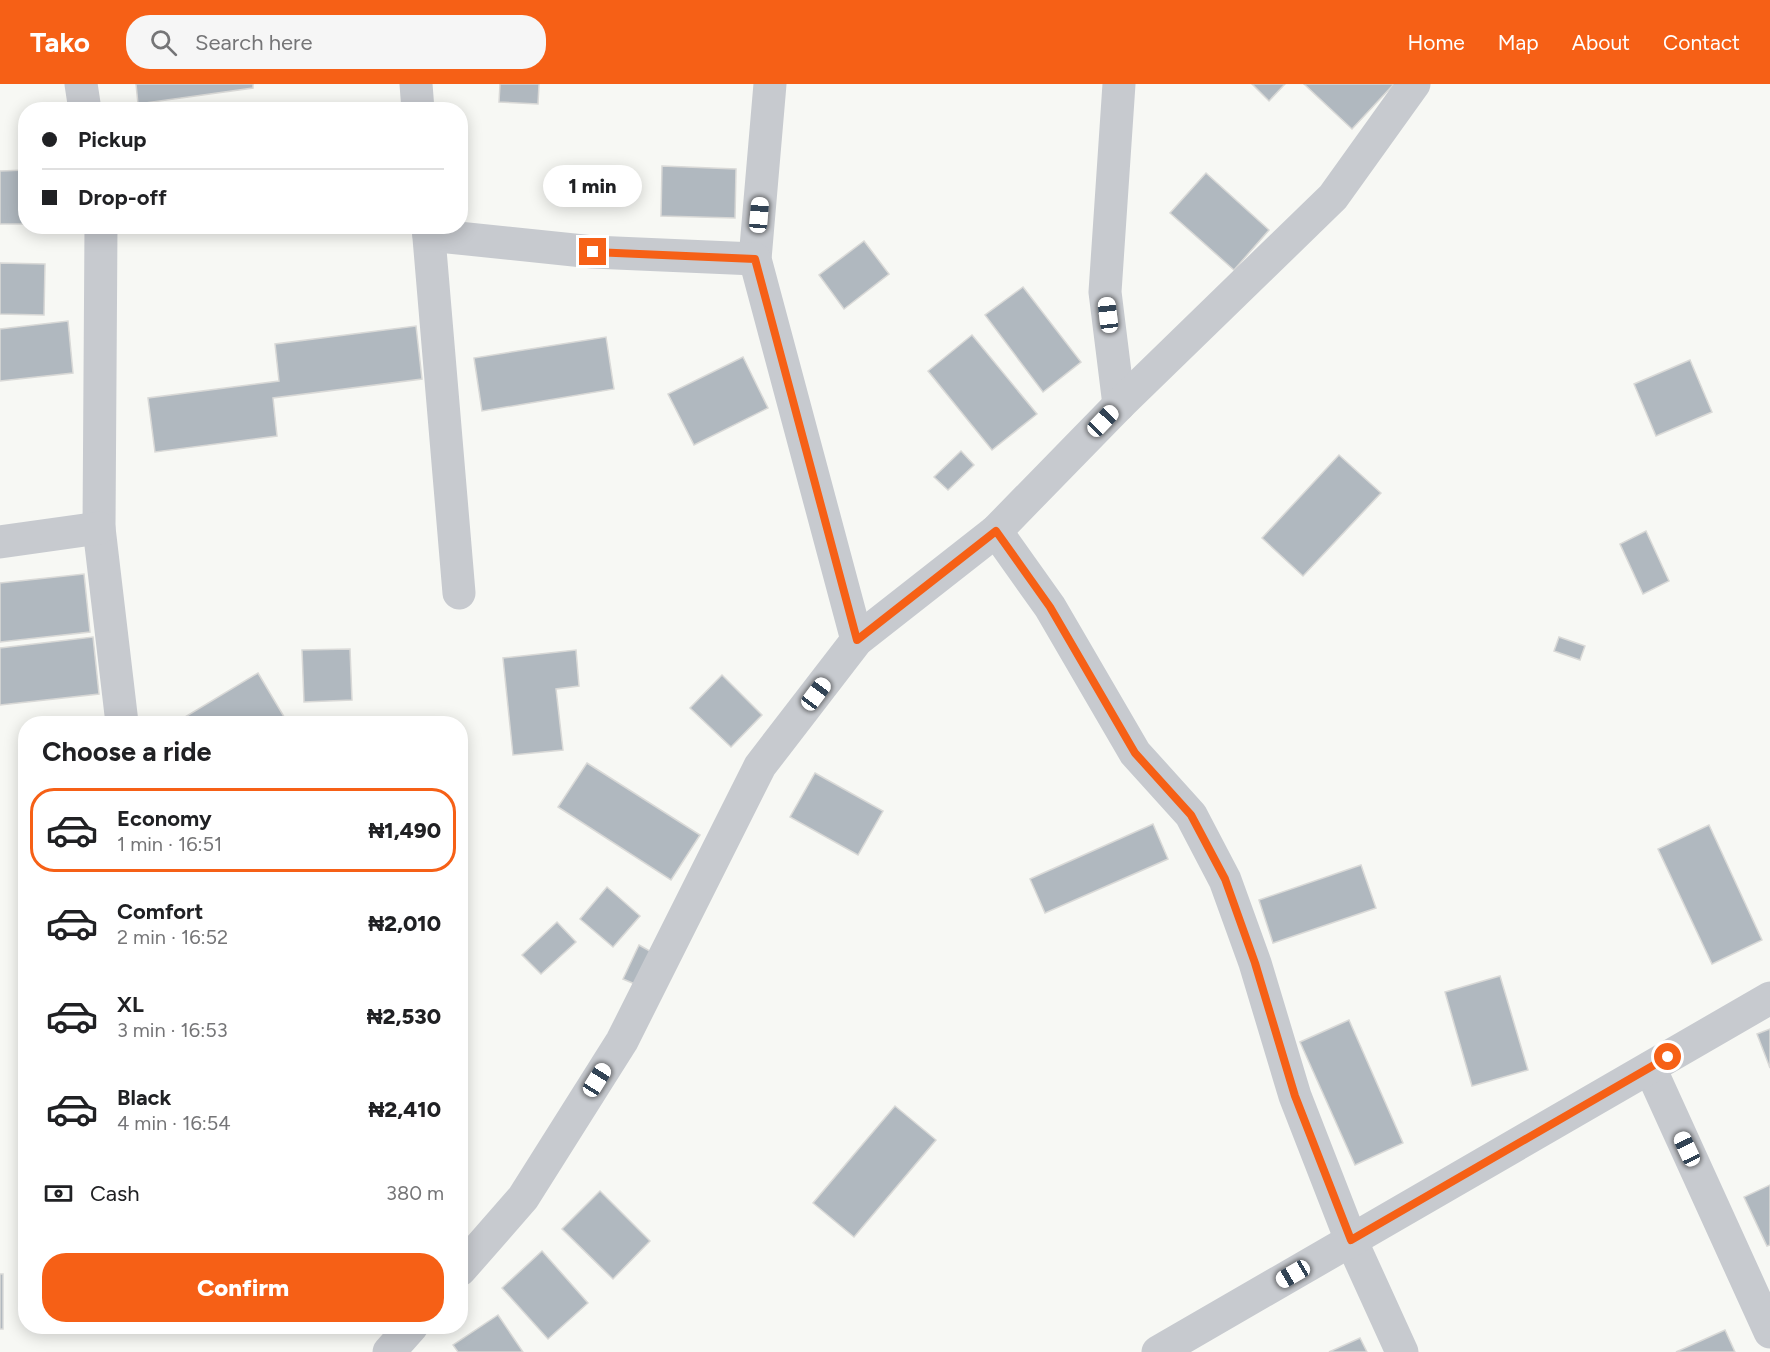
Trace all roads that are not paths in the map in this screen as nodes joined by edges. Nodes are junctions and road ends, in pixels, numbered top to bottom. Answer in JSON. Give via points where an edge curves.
{"nodes":[{"id":1,"x":81,"y":84,"type":"edge"},
{"id":2,"x":416,"y":84,"type":"edge"},
{"id":3,"x":770,"y":84,"type":"edge"},
{"id":4,"x":1119,"y":84,"type":"edge"},
{"id":5,"x":1414,"y":84,"type":"edge"},
{"id":6,"x":84,"y":102,"type":"edge"},
{"id":7,"x":417,"y":102,"type":"edge"},
{"id":8,"x":101,"y":234,"type":"edge"},
{"id":9,"x":429,"y":234,"type":"edge"},
{"id":10,"x":452,"y":234,"type":"edge"},
{"id":11,"x":755,"y":259,"type":"junction"},
{"id":12,"x":1119,"y":405,"type":"junction"},
{"id":13,"x":99,"y":528,"type":"junction"},
{"id":14,"x":996,"y":531,"type":"junction"},
{"id":15,"x":0,"y":542,"type":"edge"},
{"id":16,"x":459,"y":593,"type":"dead end"},
{"id":17,"x":857,"y":640,"type":"junction"},
{"id":18,"x":121,"y":716,"type":"edge"},
{"id":19,"x":1770,"y":998,"type":"edge"},
{"id":20,"x":1650,"y":1068,"type":"junction"},
{"id":21,"x":1351,"y":1240,"type":"junction"},
{"id":22,"x":468,"y":1261,"type":"edge"},
{"id":23,"x":1770,"y":1332,"type":"edge"},
{"id":24,"x":405,"y":1334,"type":"edge"},
{"id":25,"x":389,"y":1352,"type":"edge"},
{"id":26,"x":1158,"y":1352,"type":"edge"},
{"id":27,"x":1402,"y":1352,"type":"edge"}],
"edges":[{"from":1,"to":6,"type":"street"},
{"from":2,"to":7,"type":"street"},
{"from":3,"to":11,"type":"street"},
{"from":4,"to":12,"type":"street","via":[[1105,292]]},
{"from":5,"to":12,"type":"street","via":[[1332,197]]},
{"from":8,"to":13,"type":"street"},
{"from":9,"to":16,"type":"street"},
{"from":10,"to":11,"type":"street","via":[[593,252]]},
{"from":11,"to":17,"type":"street"},
{"from":12,"to":14,"type":"street"},
{"from":13,"to":15,"type":"street"},
{"from":13,"to":18,"type":"street"},
{"from":14,"to":17,"type":"street"},
{"from":14,"to":21,"type":"street","via":[[1050,607],[1135,753],[1191,815],[1225,879],[1295,1096]]},
{"from":17,"to":22,"type":"street","via":[[760,765],[622,1041],[523,1198]]},
{"from":19,"to":20,"type":"street"},
{"from":20,"to":21,"type":"street"},
{"from":20,"to":23,"type":"street"},
{"from":21,"to":26,"type":"street"},
{"from":21,"to":27,"type":"street"},
{"from":24,"to":25,"type":"street"}]}
